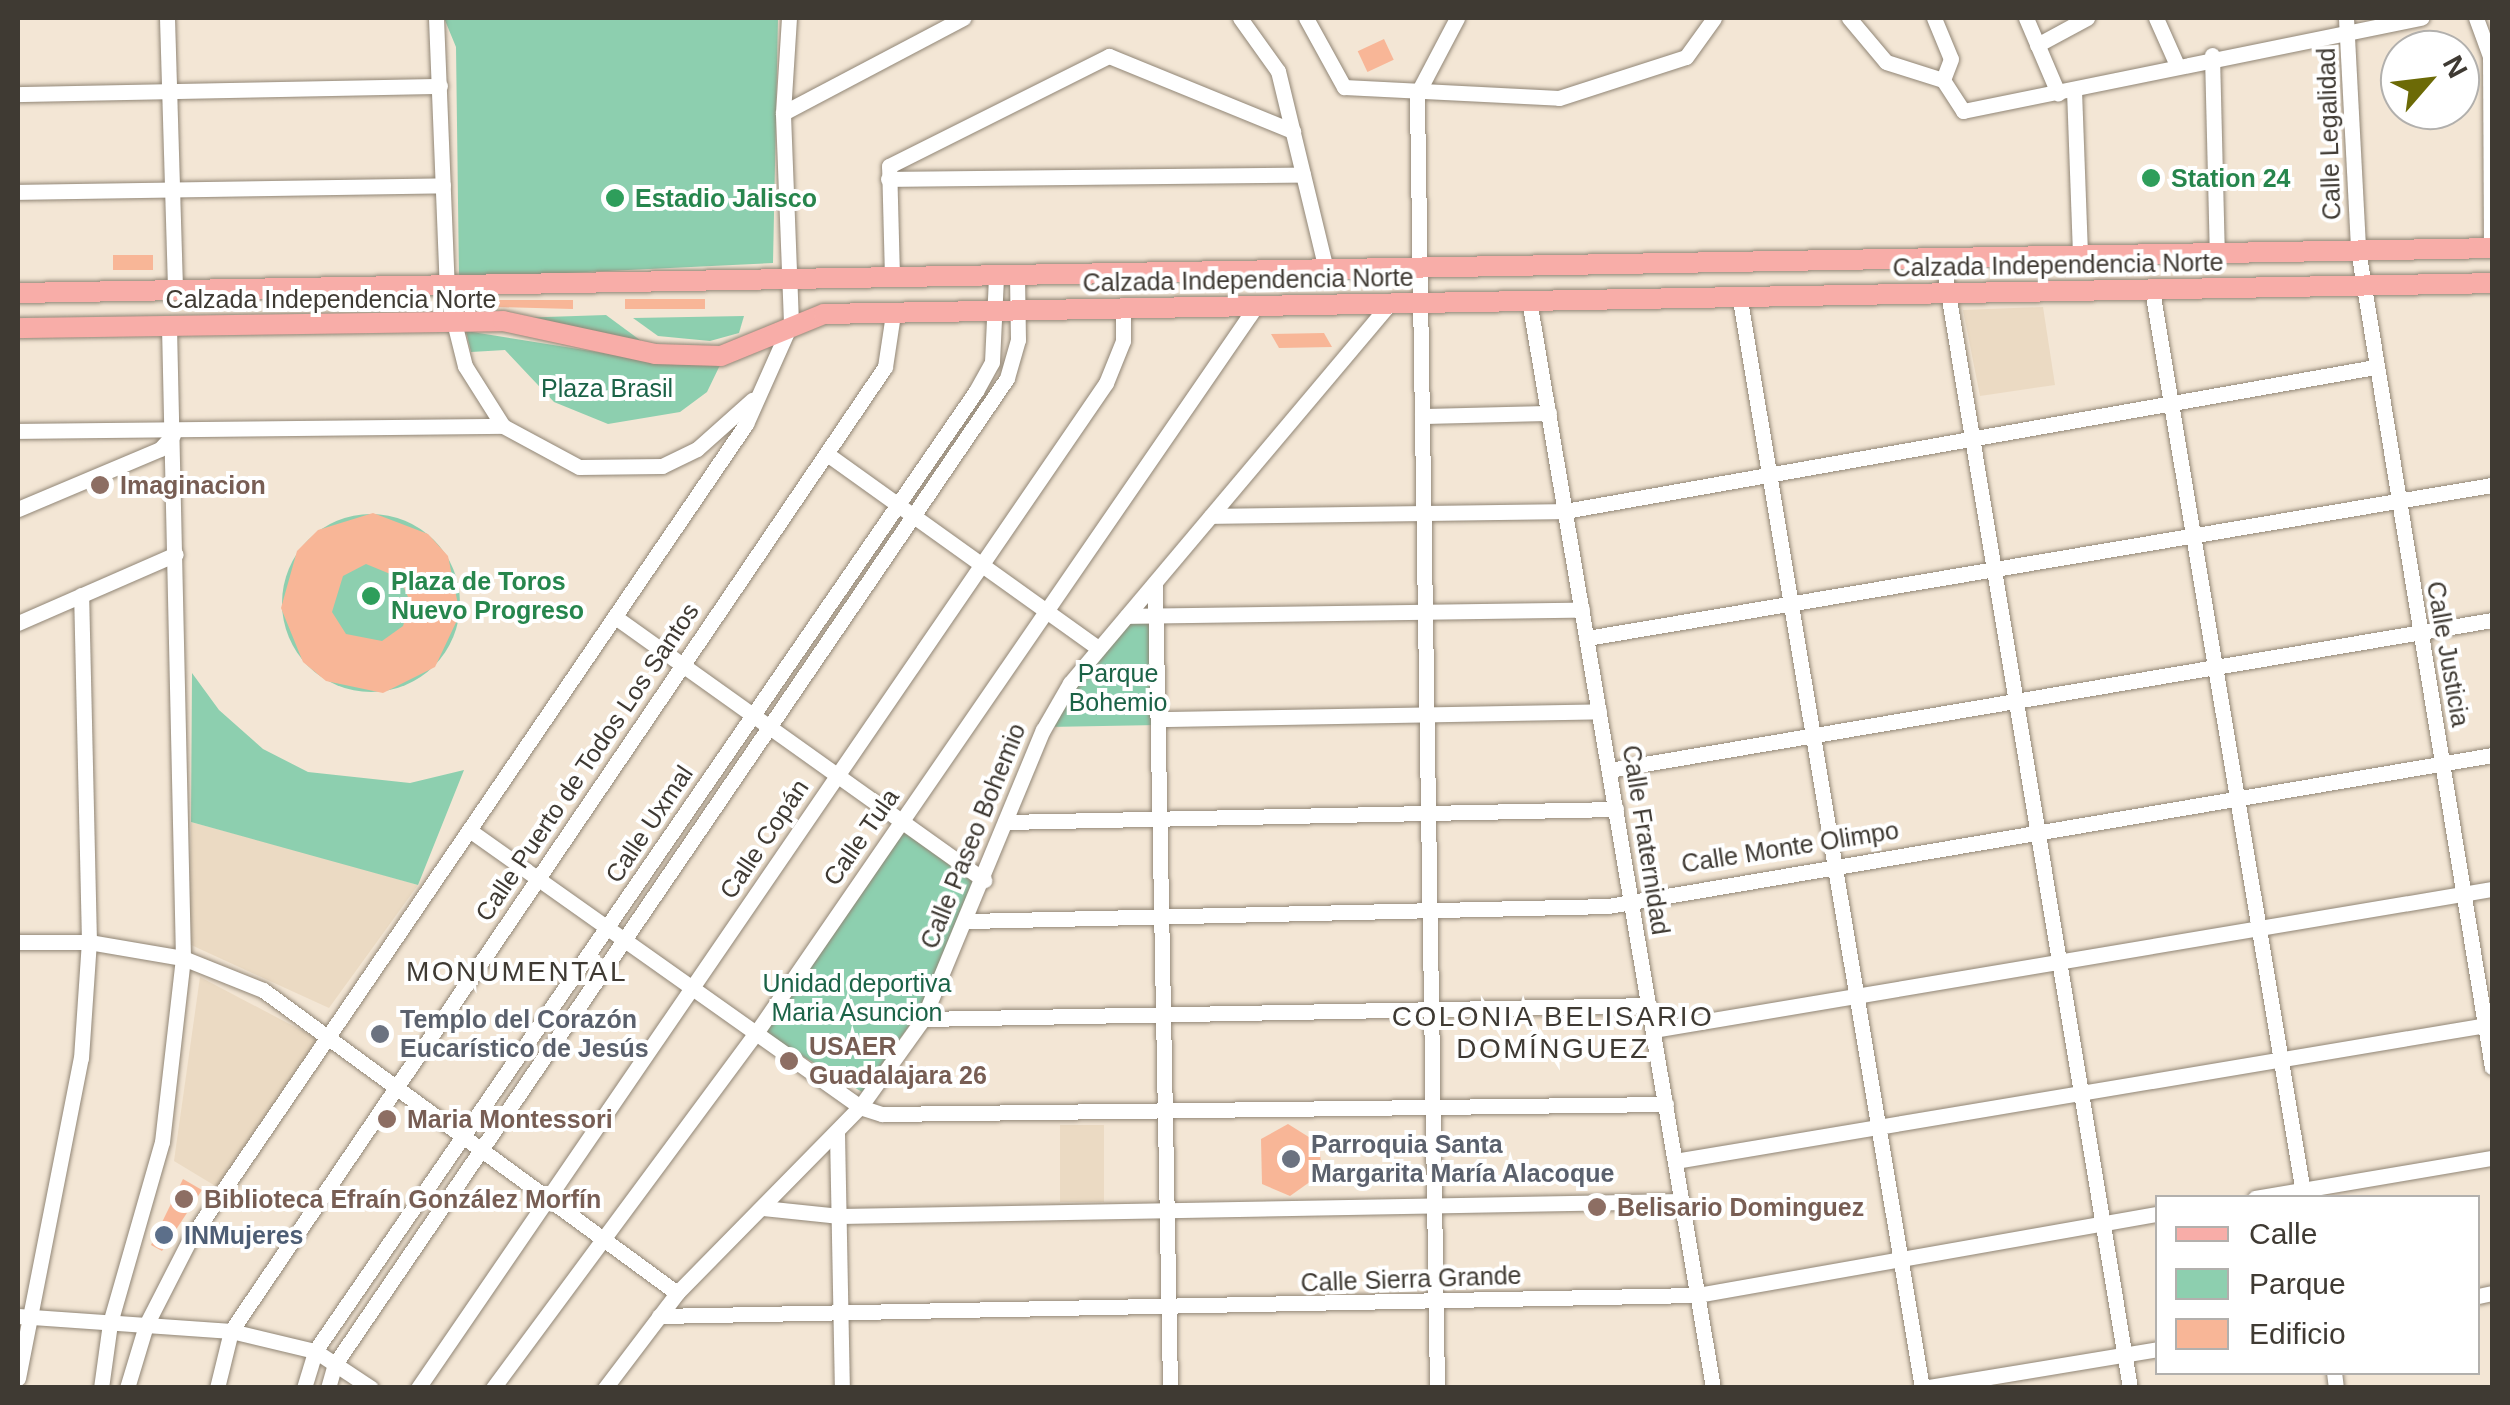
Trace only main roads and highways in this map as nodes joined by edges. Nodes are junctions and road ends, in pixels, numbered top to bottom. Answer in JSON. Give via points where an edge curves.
{"nodes":[{"id":1,"x":2492,"y":248,"type":"edge"},
{"id":2,"x":2492,"y":283,"type":"edge"},
{"id":3,"x":18,"y":294,"type":"edge"},
{"id":4,"x":18,"y":328,"type":"edge"}],
"edges":[{"from":1,"to":3,"type":"main road","name":"Calzada Independencia Norte"},
{"from":2,"to":4,"type":"main road","name":"Calzada Independencia Norte","via":[[894,314],[790,323],[742,350],[707,357],[503,321]]}]}
